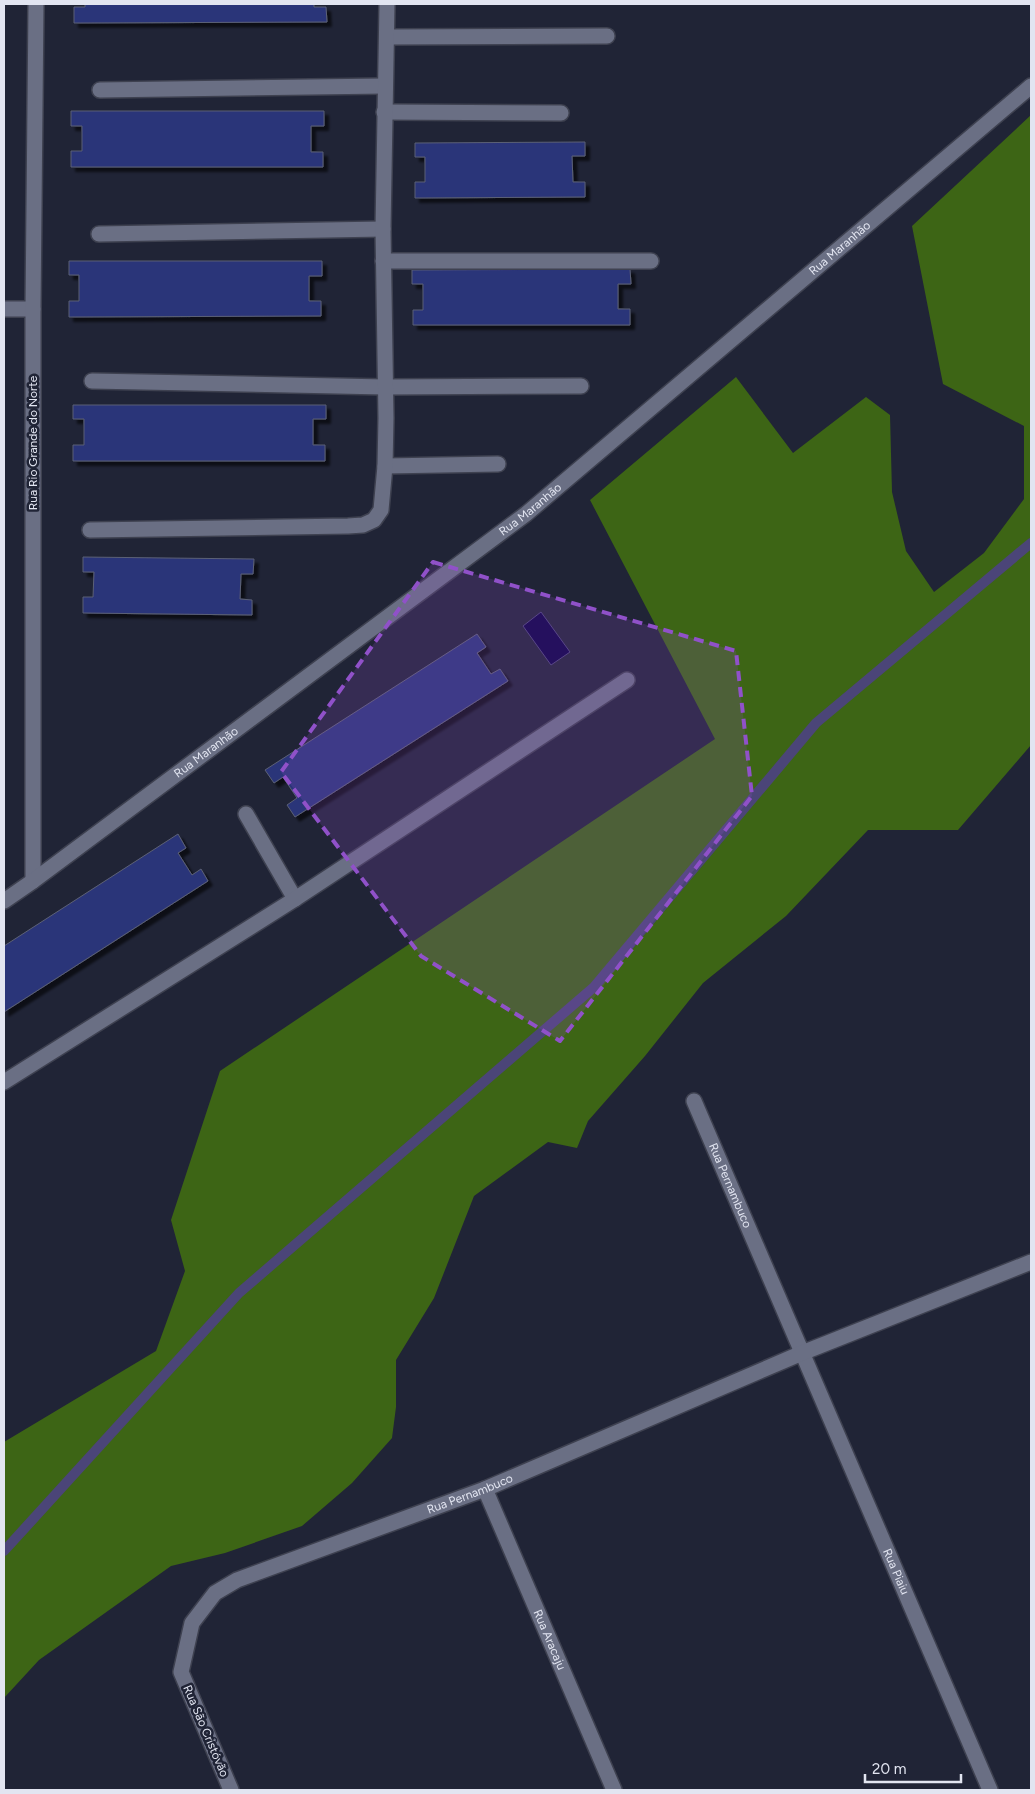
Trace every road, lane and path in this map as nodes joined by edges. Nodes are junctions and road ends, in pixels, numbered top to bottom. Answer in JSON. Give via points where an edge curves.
{"nodes":[{"id":1,"x":36,"y":4,"type":"edge"},
{"id":2,"x":387,"y":4,"type":"edge"},
{"id":3,"x":607,"y":36,"type":"dead end"},
{"id":4,"x":388,"y":37,"type":"junction"},
{"id":5,"x":384,"y":86,"type":"junction"},
{"id":6,"x":1031,"y":86,"type":"edge"},
{"id":7,"x":100,"y":90,"type":"dead end"},
{"id":8,"x":384,"y":112,"type":"junction"},
{"id":9,"x":561,"y":113,"type":"dead end"},
{"id":10,"x":383,"y":229,"type":"junction"},
{"id":11,"x":99,"y":234,"type":"dead end"},
{"id":12,"x":383,"y":261,"type":"junction"},
{"id":13,"x":651,"y":261,"type":"dead end"},
{"id":14,"x":4,"y":309,"type":"edge"},
{"id":15,"x":33,"y":309,"type":"junction"},
{"id":16,"x":92,"y":381,"type":"dead end"},
{"id":17,"x":581,"y":386,"type":"dead end"},
{"id":18,"x":385,"y":387,"type":"junction"},
{"id":19,"x":498,"y":464,"type":"dead end"},
{"id":20,"x":385,"y":466,"type":"junction"},
{"id":21,"x":90,"y":530,"type":"dead end"},
{"id":22,"x":627,"y":680,"type":"dead end"},
{"id":23,"x":246,"y":814,"type":"dead end"},
{"id":24,"x":33,"y":881,"type":"junction"},
{"id":25,"x":295,"y":898,"type":"junction"},
{"id":26,"x":4,"y":901,"type":"edge"},
{"id":27,"x":4,"y":1082,"type":"edge"},
{"id":28,"x":694,"y":1102,"type":"dead end"},
{"id":29,"x":1031,"y":1262,"type":"edge"},
{"id":30,"x":802,"y":1353,"type":"junction"},
{"id":31,"x":485,"y":1489,"type":"junction"},
{"id":32,"x":181,"y":1672,"type":"joint"},
{"id":33,"x":231,"y":1790,"type":"edge"},
{"id":34,"x":614,"y":1790,"type":"edge"},
{"id":35,"x":990,"y":1790,"type":"edge"}],
"edges":[{"from":1,"to":15,"type":"street","name":"Rua Rio Grande do Norte"},
{"from":2,"to":4,"type":"street"},
{"from":3,"to":4,"type":"street"},
{"from":4,"to":5,"type":"street"},
{"from":5,"to":7,"type":"street"},
{"from":5,"to":8,"type":"street"},
{"from":6,"to":24,"type":"street","name":"Rua Maranhão","via":[[526,514]]},
{"from":8,"to":9,"type":"street"},
{"from":8,"to":10,"type":"street"},
{"from":10,"to":11,"type":"street"},
{"from":10,"to":12,"type":"street"},
{"from":12,"to":13,"type":"street"},
{"from":12,"to":18,"type":"street"},
{"from":14,"to":15,"type":"street"},
{"from":15,"to":24,"type":"street","name":"Rua Rio Grande do Norte"},
{"from":16,"to":18,"type":"street"},
{"from":17,"to":18,"type":"street"},
{"from":18,"to":20,"type":"street"},
{"from":19,"to":20,"type":"street"},
{"from":20,"to":21,"type":"street","via":[[381,510],[374,520],[363,525]]},
{"from":22,"to":25,"type":"street"},
{"from":23,"to":25,"type":"street"},
{"from":24,"to":26,"type":"street","name":"Rua Maranhão"},
{"from":25,"to":27,"type":"street"},
{"from":28,"to":30,"type":"street","name":"Rua Pernambuco"},
{"from":29,"to":30,"type":"street","name":"Rua Pernambuco"},
{"from":30,"to":31,"type":"street","name":"Rua Pernambuco"},
{"from":30,"to":35,"type":"street","name":"Rua Piaiu"},
{"from":31,"to":32,"type":"street","name":"Rua Pernambuco","via":[[237,1580],[215,1593],[192,1623]]},
{"from":31,"to":34,"type":"street","name":"Rua Aracaju"},
{"from":32,"to":33,"type":"street","name":"Rua São Cristóvão"}]}
